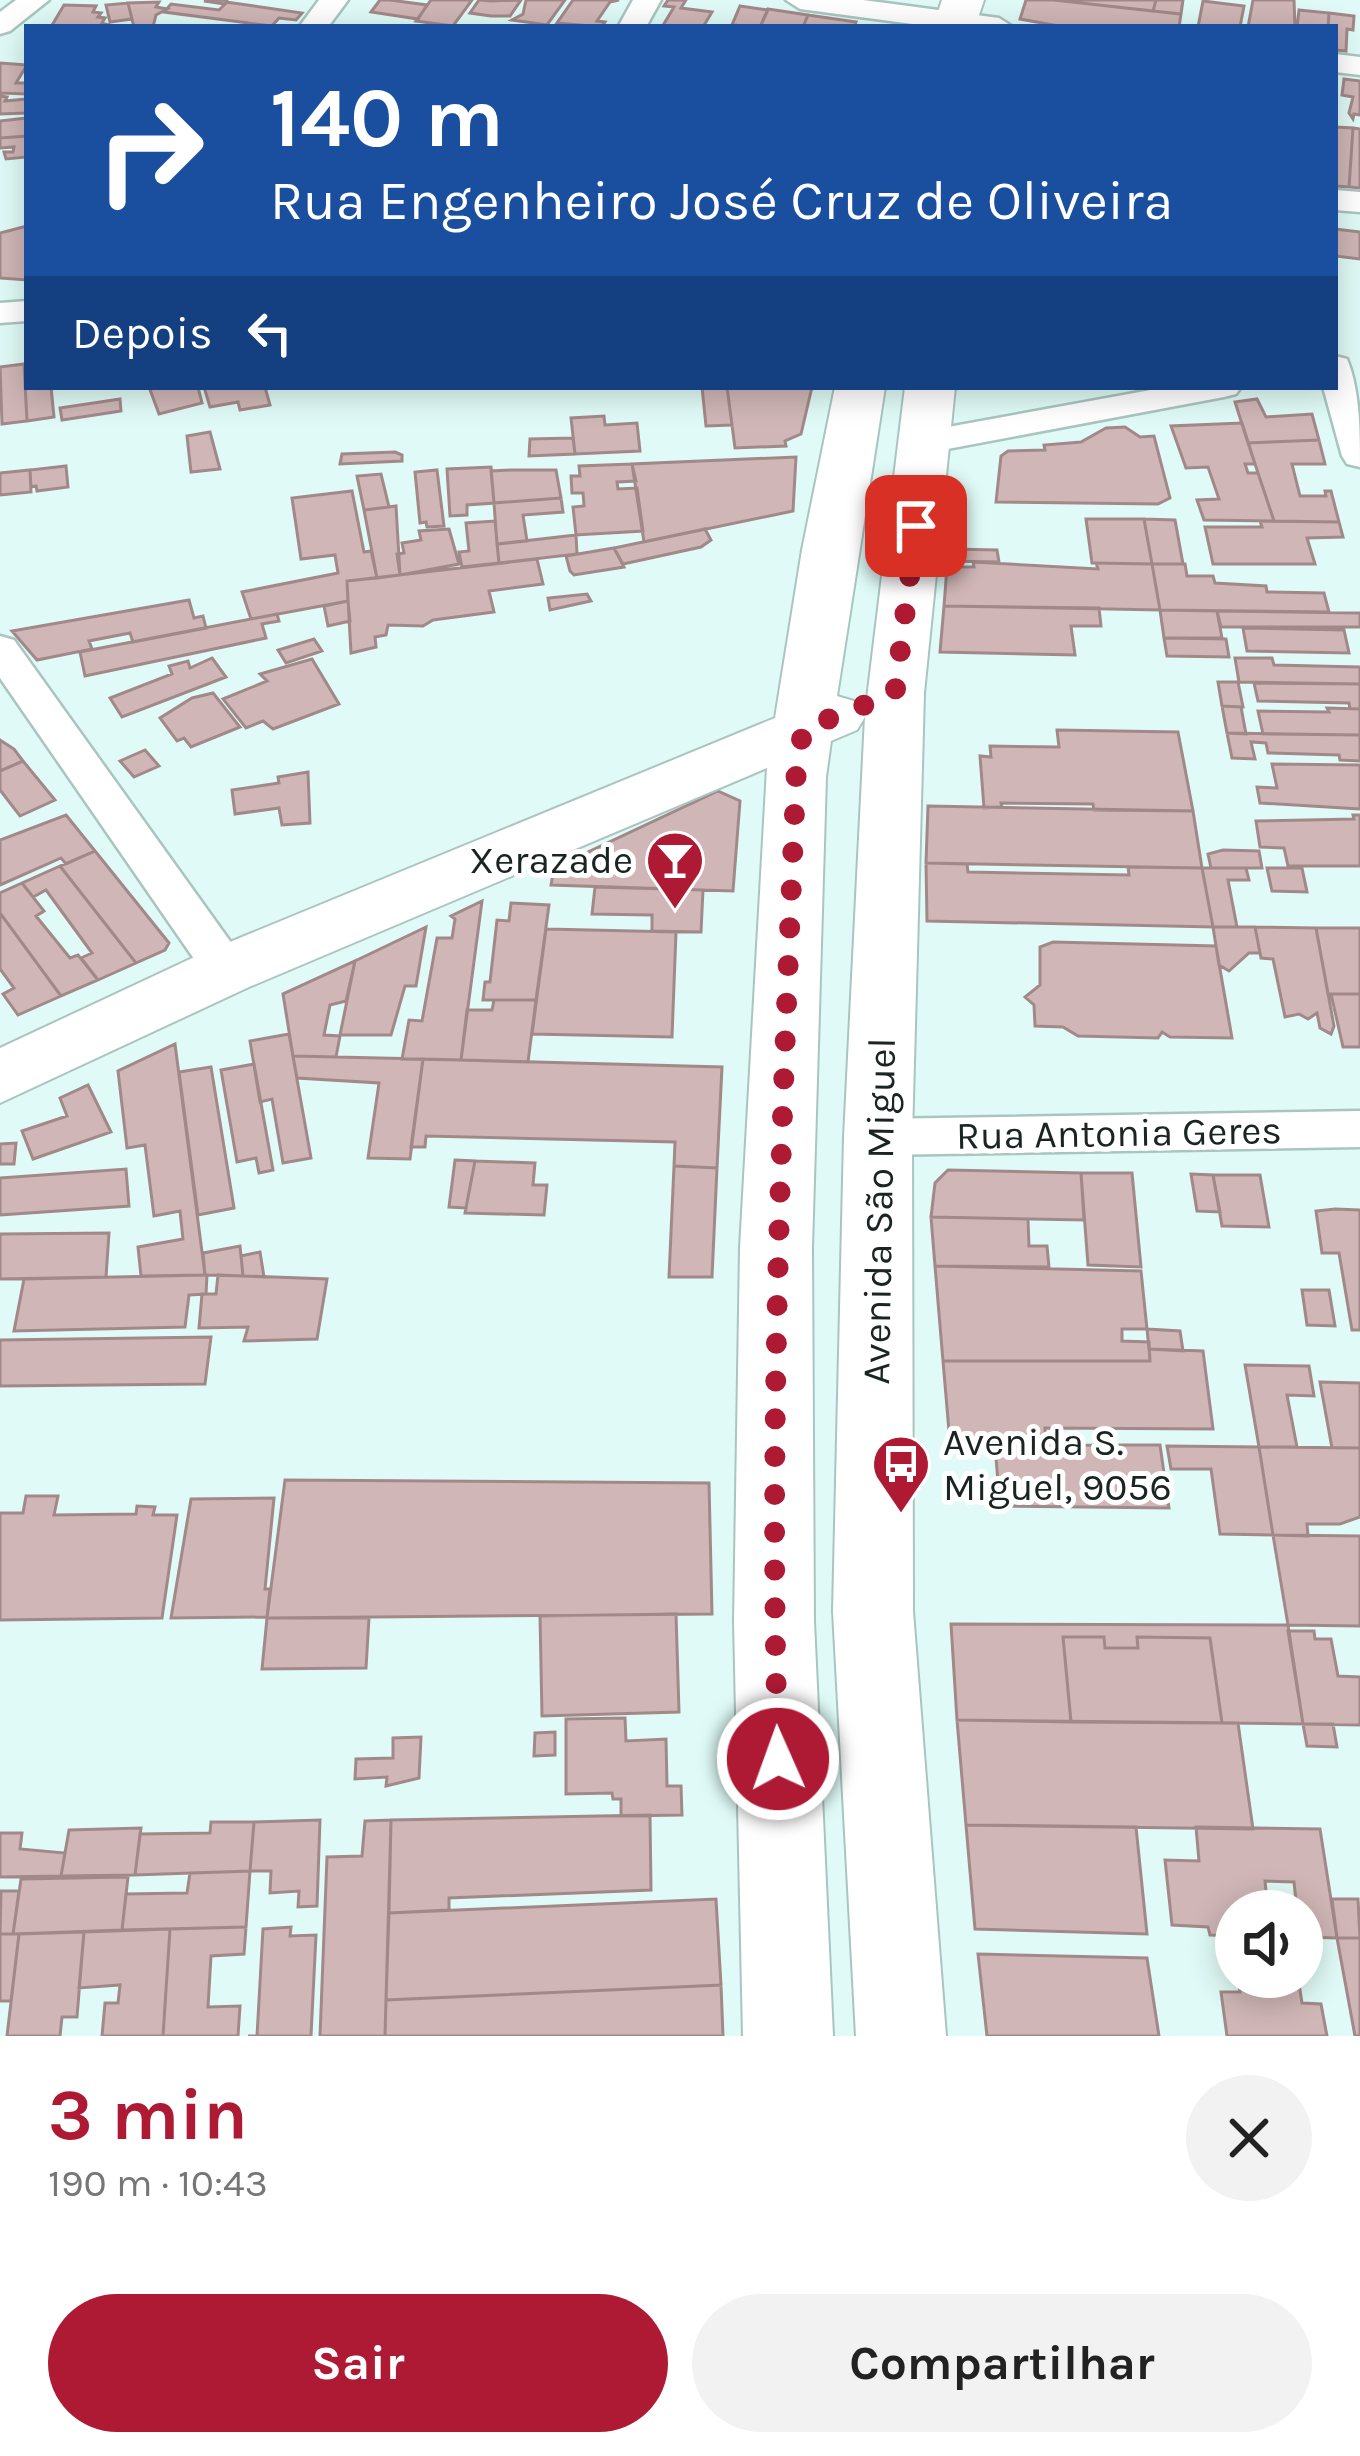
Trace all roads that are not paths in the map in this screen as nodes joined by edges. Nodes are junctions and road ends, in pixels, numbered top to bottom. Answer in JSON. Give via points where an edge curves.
{"nodes":[{"id":1,"x":35,"y":0,"type":"edge"},
{"id":2,"x":334,"y":0,"type":"edge"},
{"id":3,"x":800,"y":0,"type":"edge"},
{"id":4,"x":958,"y":16,"type":"edge"},
{"id":5,"x":315,"y":24,"type":"edge"},
{"id":6,"x":989,"y":24,"type":"edge"},
{"id":7,"x":0,"y":26,"type":"edge"},
{"id":8,"x":1338,"y":377,"type":"edge"},
{"id":9,"x":860,"y":390,"type":"edge"},
{"id":10,"x":930,"y":390,"type":"edge"},
{"id":11,"x":1208,"y":390,"type":"edge"},
{"id":12,"x":926,"y":442,"type":"junction"},
{"id":13,"x":1360,"y":455,"type":"edge"},
{"id":14,"x":0,"y":650,"type":"edge"},
{"id":15,"x":895,"y":693,"type":"junction"},
{"id":16,"x":803,"y":729,"type":"junction"},
{"id":17,"x":226,"y":970,"type":"junction"},
{"id":18,"x":0,"y":1077,"type":"edge"},
{"id":19,"x":1360,"y":1129,"type":"edge"},
{"id":20,"x":878,"y":1137,"type":"junction"},
{"id":21,"x":788,"y":2036,"type":"edge"},
{"id":22,"x":901,"y":2036,"type":"edge"}],
"edges":[{"from":1,"to":7,"type":"street"},
{"from":2,"to":5,"type":"street"},
{"from":3,"to":4,"type":"street"},
{"from":4,"to":6,"type":"street"},
{"from":8,"to":13,"type":"street"},
{"from":9,"to":16,"type":"main road"},
{"from":10,"to":12,"type":"main road","name":"Avenida São Miguel"},
{"from":11,"to":12,"type":"street"},
{"from":12,"to":15,"type":"main road","name":"Avenida São Miguel"},
{"from":14,"to":17,"type":"street"},
{"from":15,"to":16,"type":"main road"},
{"from":15,"to":20,"type":"main road","name":"Avenida São Miguel"},
{"from":16,"to":17,"type":"main road"},
{"from":16,"to":21,"type":"main road","via":[[776,1249],[774,1621]]},
{"from":17,"to":18,"type":"main road"},
{"from":19,"to":20,"type":"street","name":"Rua Antonia Geres"},
{"from":20,"to":22,"type":"main road","name":"Avenida São Miguel","via":[[873,1611]]}]}
